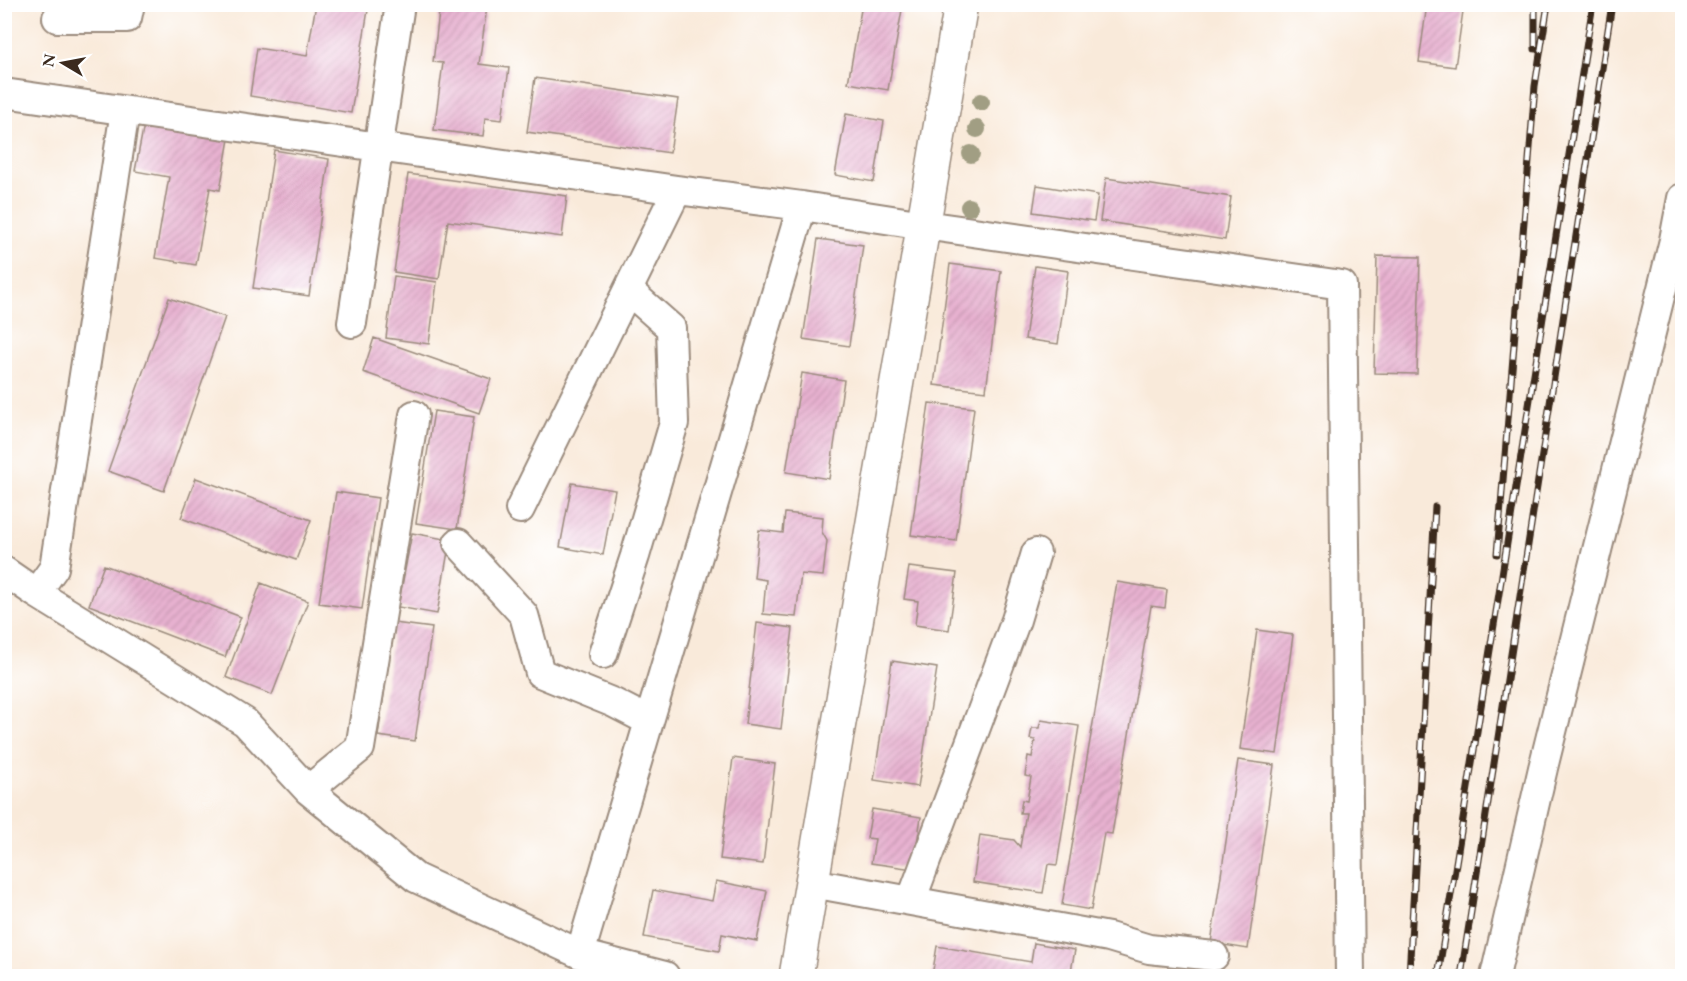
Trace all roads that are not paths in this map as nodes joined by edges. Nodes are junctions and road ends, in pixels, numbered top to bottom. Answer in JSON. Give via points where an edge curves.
{"nodes":[{"id":1,"x":130,"y":4,"type":"edge"},
{"id":2,"x":400,"y":4,"type":"edge"},
{"id":3,"x":961,"y":4,"type":"edge"},
{"id":4,"x":57,"y":18,"type":"dead end"},
{"id":5,"x":4,"y":93,"type":"edge"},
{"id":6,"x":124,"y":111,"type":"junction"},
{"id":7,"x":379,"y":147,"type":"junction"},
{"id":8,"x":677,"y":190,"type":"junction"},
{"id":9,"x":1683,"y":198,"type":"edge"},
{"id":10,"x":802,"y":206,"type":"junction"},
{"id":11,"x":924,"y":225,"type":"junction"},
{"id":12,"x":1678,"y":241,"type":"edge"},
{"id":13,"x":628,"y":290,"type":"junction"},
{"id":14,"x":352,"y":323,"type":"dead end"},
{"id":15,"x":414,"y":415,"type":"dead end"},
{"id":16,"x":520,"y":509,"type":"dead end"},
{"id":17,"x":458,"y":543,"type":"dead end"},
{"id":18,"x":1036,"y":553,"type":"dead end"},
{"id":19,"x":4,"y":571,"type":"edge"},
{"id":20,"x":36,"y":593,"type":"junction"},
{"id":21,"x":603,"y":654,"type":"dead end"},
{"id":22,"x":649,"y":721,"type":"junction"},
{"id":23,"x":308,"y":790,"type":"junction"},
{"id":24,"x":812,"y":883,"type":"junction"},
{"id":25,"x":911,"y":902,"type":"junction"},
{"id":26,"x":580,"y":954,"type":"junction"},
{"id":27,"x":1214,"y":957,"type":"dead end"},
{"id":28,"x":665,"y":976,"type":"edge"},
{"id":29,"x":796,"y":976,"type":"edge"},
{"id":30,"x":1350,"y":976,"type":"edge"},
{"id":31,"x":1495,"y":976,"type":"edge"}],
"edges":[{"from":1,"to":4,"type":"street","via":[[128,18]]},
{"from":2,"to":7,"type":"street"},
{"from":3,"to":11,"type":"main road"},
{"from":5,"to":6,"type":"street"},
{"from":6,"to":7,"type":"street"},
{"from":6,"to":20,"type":"street","via":[[54,568]]},
{"from":7,"to":8,"type":"street"},
{"from":7,"to":14,"type":"street"},
{"from":8,"to":10,"type":"street"},
{"from":8,"to":13,"type":"street"},
{"from":9,"to":12,"type":"street"},
{"from":10,"to":11,"type":"street"},
{"from":10,"to":22,"type":"street"},
{"from":11,"to":24,"type":"main road"},
{"from":11,"to":30,"type":"street","via":[[1342,285]]},
{"from":12,"to":31,"type":"street","via":[[1543,768]]},
{"from":13,"to":16,"type":"street"},
{"from":13,"to":21,"type":"street","via":[[670,328],[674,423]]},
{"from":15,"to":23,"type":"street","via":[[360,748]]},
{"from":17,"to":22,"type":"street","via":[[524,615],[540,673]]},
{"from":18,"to":25,"type":"street","via":[[1016,620]]},
{"from":19,"to":20,"type":"street"},
{"from":20,"to":23,"type":"street","via":[[245,722]]},
{"from":22,"to":26,"type":"street"},
{"from":23,"to":26,"type":"street","via":[[416,878]]},
{"from":24,"to":25,"type":"street"},
{"from":24,"to":29,"type":"main road"},
{"from":25,"to":27,"type":"street","via":[[1108,937],[1149,949]]},
{"from":26,"to":28,"type":"street"}]}
